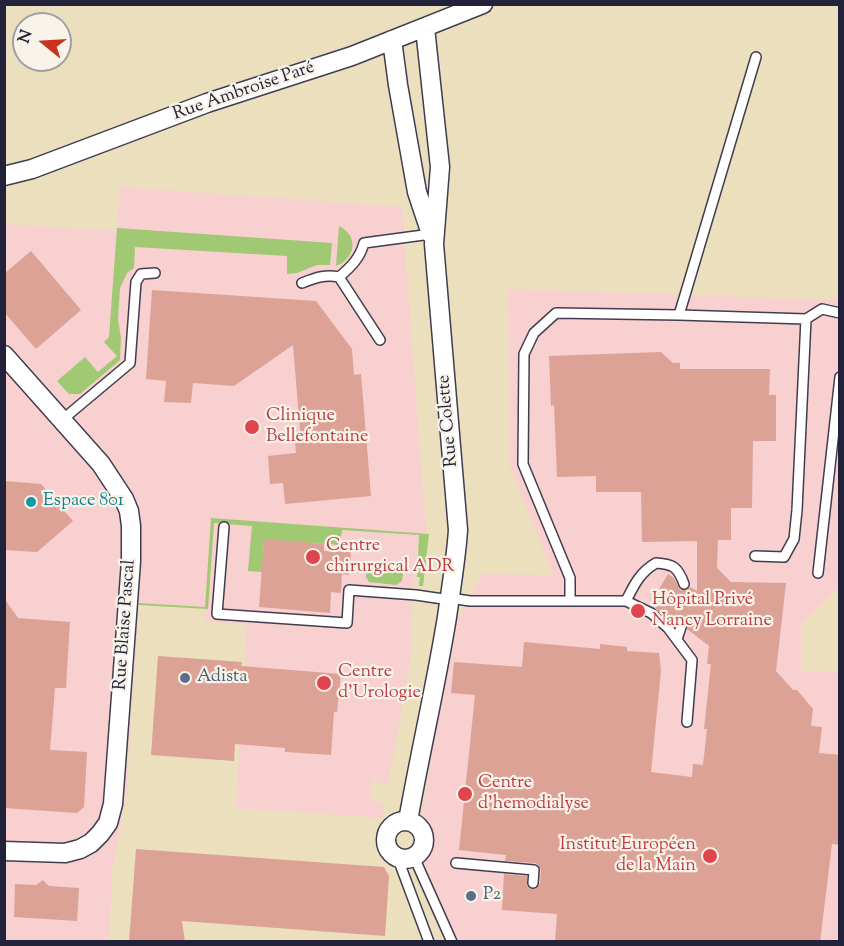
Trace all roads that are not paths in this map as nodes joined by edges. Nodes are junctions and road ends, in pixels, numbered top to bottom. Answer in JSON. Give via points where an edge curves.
{"nodes":[{"id":1,"x":483,"y":4,"type":"edge"},
{"id":2,"x":425,"y":28,"type":"junction"},
{"id":3,"x":393,"y":40,"type":"junction"},
{"id":4,"x":756,"y":57,"type":"dead end"},
{"id":5,"x":4,"y":176,"type":"edge"},
{"id":6,"x":432,"y":239,"type":"junction"},
{"id":7,"x":155,"y":273,"type":"dead end"},
{"id":8,"x":339,"y":277,"type":"junction"},
{"id":9,"x":302,"y":283,"type":"dead end"},
{"id":10,"x":840,"y":312,"type":"edge"},
{"id":11,"x":679,"y":315,"type":"junction"},
{"id":12,"x":806,"y":319,"type":"junction"},
{"id":13,"x":381,"y":340,"type":"dead end"},
{"id":14,"x":8,"y":365,"type":"edge"},
{"id":15,"x":840,"y":376,"type":"edge"},
{"id":16,"x":62,"y":420,"type":"junction"},
{"id":17,"x":224,"y":527,"type":"dead end"},
{"id":18,"x":755,"y":556,"type":"dead end"},
{"id":19,"x":818,"y":573,"type":"dead end"},
{"id":20,"x":684,"y":584,"type":"dead end"},
{"id":21,"x":450,"y":599,"type":"junction"},
{"id":22,"x":570,"y":600,"type":"junction"},
{"id":23,"x":626,"y":601,"type":"junction"},
{"id":24,"x":682,"y":624,"type":"dead end"},
{"id":25,"x":677,"y":639,"type":"junction"},
{"id":26,"x":687,"y":722,"type":"dead end"},
{"id":27,"x":408,"y":821,"type":"junction"},
{"id":28,"x":4,"y":851,"type":"edge"},
{"id":29,"x":407,"y":858,"type":"junction"},
{"id":30,"x":456,"y":863,"type":"dead end"},
{"id":31,"x":533,"y":883,"type":"dead end"},
{"id":32,"x":429,"y":942,"type":"edge"},
{"id":33,"x":452,"y":942,"type":"edge"}],
"edges":[{"from":1,"to":2,"type":"street","name":"Rue Ambroise Paré"},
{"from":2,"to":3,"type":"street","name":"Rue Ambroise Paré"},
{"from":2,"to":6,"type":"street","name":"Rue Colette","via":[[440,167]]},
{"from":3,"to":5,"type":"street","name":"Rue Ambroise Paré"},
{"from":3,"to":6,"type":"street","name":"Rue Colette","via":[[417,192]]},
{"from":4,"to":11,"type":"lane"},
{"from":6,"to":8,"type":"lane","via":[[364,243],[352,266]]},
{"from":6,"to":21,"type":"street","name":"Rue Colette","via":[[458,530]]},
{"from":7,"to":16,"type":"lane","via":[[141,274],[136,282],[130,363]]},
{"from":8,"to":9,"type":"lane","via":[[319,276]]},
{"from":8,"to":13,"type":"lane"},
{"from":10,"to":12,"type":"lane","via":[[822,309]]},
{"from":11,"to":12,"type":"lane"},
{"from":11,"to":22,"type":"lane","via":[[556,313],[534,333],[524,354],[522,464],[570,578]]},
{"from":12,"to":18,"type":"lane","via":[[794,539],[784,557]]},
{"from":14,"to":16,"type":"street","name":"Rue Blaise Pascal"},
{"from":15,"to":19,"type":"lane"},
{"from":16,"to":28,"type":"street","name":"Rue Blaise Pascal","via":[[101,464],[124,499],[131,526],[113,804],[100,834],[80,849],[65,853]]},
{"from":17,"to":21,"type":"lane","via":[[218,614],[347,623],[349,590]]},
{"from":20,"to":23,"type":"lane","via":[[674,567],[656,563],[638,577]]},
{"from":21,"to":22,"type":"lane"},
{"from":21,"to":27,"type":"street","name":"Rue Colette"},
{"from":22,"to":23,"type":"lane"},
{"from":23,"to":25,"type":"lane","via":[[651,613]]},
{"from":24,"to":25,"type":"lane"},
{"from":25,"to":26,"type":"lane","via":[[692,660]]},
{"from":27,"to":29,"type":"street","via":[[422,830],[424,838],[420,853]]},
{"from":27,"to":29,"type":"street","via":[[393,825],[385,838],[390,854]]},
{"from":29,"to":32,"type":"lane","via":[[401,867]]},
{"from":29,"to":33,"type":"lane"},
{"from":30,"to":31,"type":"lane","via":[[534,870]]}]}
